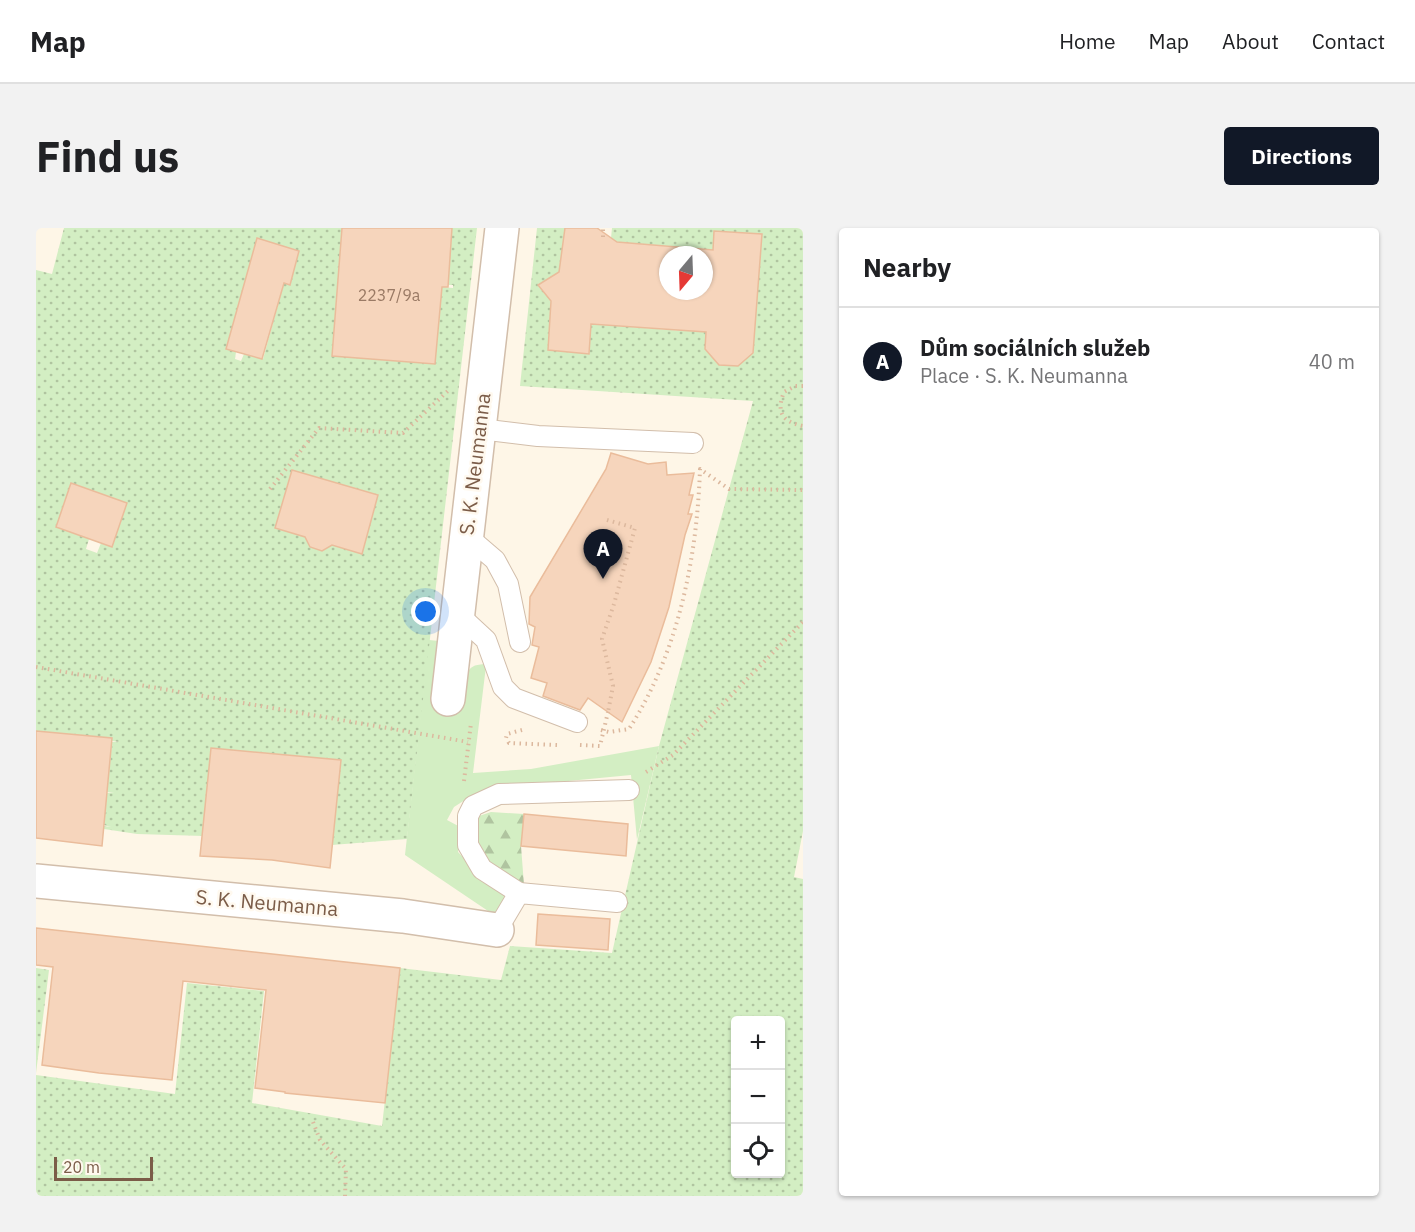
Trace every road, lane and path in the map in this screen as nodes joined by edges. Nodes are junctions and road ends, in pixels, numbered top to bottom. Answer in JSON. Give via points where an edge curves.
{"nodes":[{"id":1,"x":502,"y":228,"type":"edge"},
{"id":2,"x":603,"y":228,"type":"edge"},
{"id":3,"x":603,"y":237,"type":"dead end"},
{"id":4,"x":454,"y":385,"type":"dead end"},
{"id":5,"x":803,"y":386,"type":"edge"},
{"id":6,"x":803,"y":426,"type":"edge"},
{"id":7,"x":480,"y":429,"type":"junction"},
{"id":8,"x":693,"y":443,"type":"dead end"},
{"id":9,"x":270,"y":489,"type":"dead end"},
{"id":10,"x":803,"y":490,"type":"edge"},
{"id":11,"x":607,"y":520,"type":"dead end"},
{"id":12,"x":467,"y":536,"type":"junction"},
{"id":13,"x":459,"y":615,"type":"junction"},
{"id":14,"x":803,"y":622,"type":"edge"},
{"id":15,"x":520,"y":642,"type":"dead end"},
{"id":16,"x":36,"y":667,"type":"edge"},
{"id":17,"x":448,"y":699,"type":"dead end"},
{"id":18,"x":577,"y":722,"type":"joint"},
{"id":19,"x":470,"y":729,"type":"dead end"},
{"id":20,"x":468,"y":742,"type":"junction"},
{"id":21,"x":580,"y":745,"type":"dead end"},
{"id":22,"x":464,"y":788,"type":"dead end"},
{"id":23,"x":629,"y":790,"type":"joint"},
{"id":24,"x":36,"y":880,"type":"edge"},
{"id":25,"x":519,"y":893,"type":"junction"},
{"id":26,"x":617,"y":902,"type":"dead end"},
{"id":27,"x":497,"y":930,"type":"joint"},
{"id":28,"x":313,"y":1122,"type":"dead end"},
{"id":29,"x":345,"y":1196,"type":"edge"}],
"edges":[{"from":1,"to":7,"type":"street","name":"S. K. Neumanna"},
{"from":2,"to":3,"type":"path"},
{"from":4,"to":9,"type":"path","via":[[403,433],[319,428]]},
{"from":5,"to":6,"type":"path","via":[[784,392],[780,410],[784,419]]},
{"from":7,"to":8,"type":"lane","via":[[538,436]]},
{"from":7,"to":12,"type":"street","name":"S. K. Neumanna"},
{"from":10,"to":18,"type":"path","via":[[729,489],[700,469],[693,555],[670,646],[647,700],[629,729],[609,732]]},
{"from":11,"to":21,"type":"path","bridge":true,"via":[[635,528],[602,639],[613,686],[600,746]]},
{"from":12,"to":13,"type":"street","name":"S. K. Neumanna"},
{"from":12,"to":15,"type":"lane","via":[[495,560],[508,584]]},
{"from":13,"to":17,"type":"street","name":"S. K. Neumanna"},
{"from":13,"to":18,"type":"lane","via":[[486,640],[503,687],[514,698]]},
{"from":14,"to":23,"type":"path","via":[[674,755],[648,770]]},
{"from":16,"to":20,"type":"path"},
{"from":19,"to":20,"type":"path"},
{"from":20,"to":22,"type":"path"},
{"from":23,"to":25,"type":"lane","via":[[499,794],[473,806],[468,816],[468,845],[482,869]]},
{"from":24,"to":27,"type":"street","name":"S. K. Neumanna","via":[[403,916]]},
{"from":25,"to":26,"type":"lane"},
{"from":25,"to":27,"type":"lane"},
{"from":28,"to":29,"type":"path","via":[[320,1140],[346,1169]]}]}
